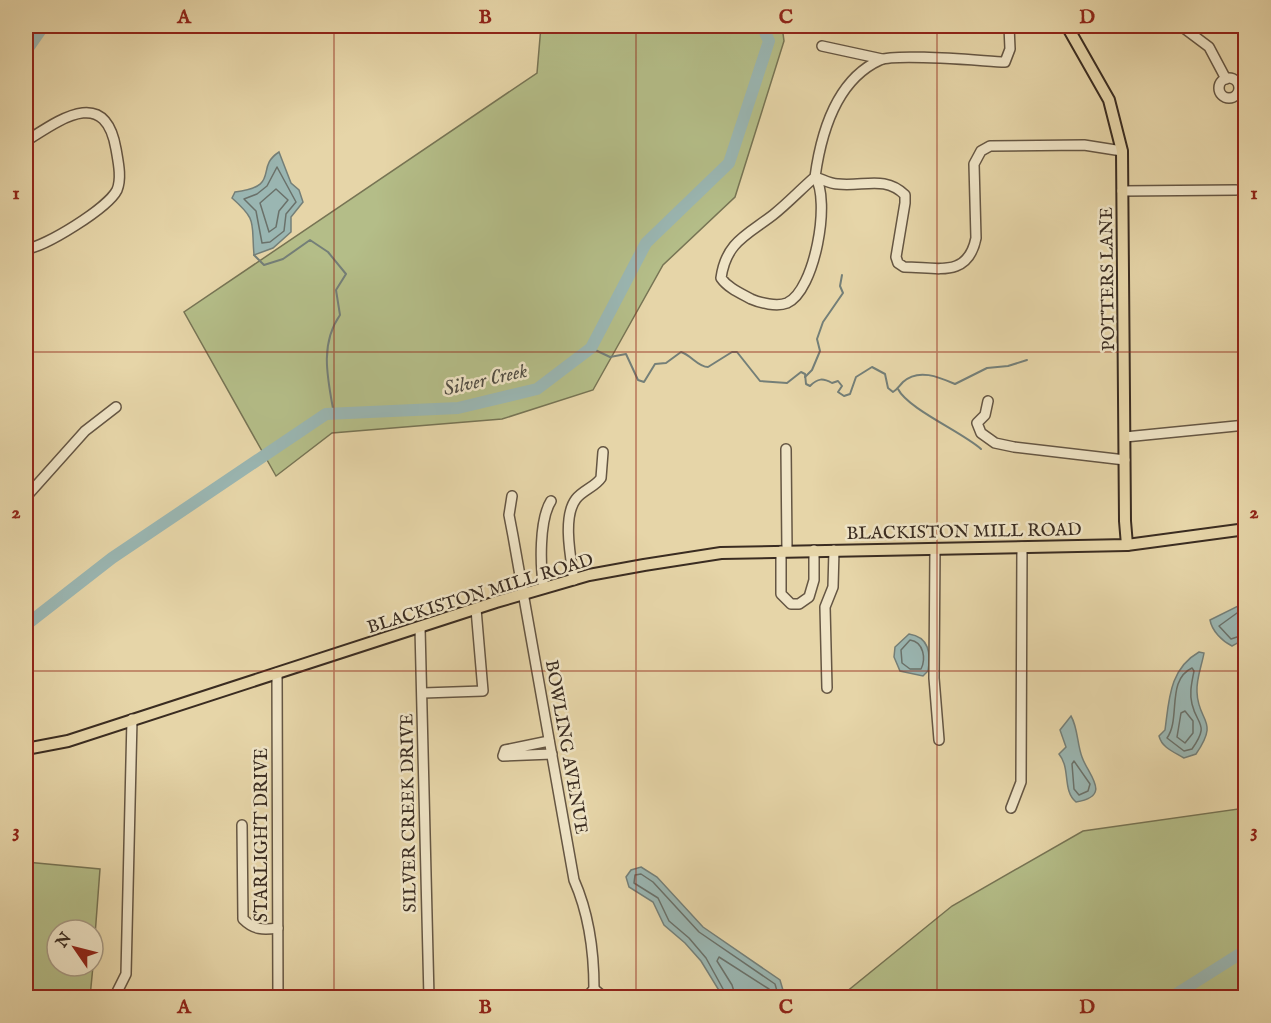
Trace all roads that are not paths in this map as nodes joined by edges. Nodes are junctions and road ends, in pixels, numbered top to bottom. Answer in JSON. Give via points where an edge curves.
{"nodes":[{"id":1,"x":1010,"y":26,"type":"edge"},
{"id":2,"x":1067,"y":26,"type":"edge"},
{"id":3,"x":1181,"y":26,"type":"edge"},
{"id":4,"x":822,"y":46,"type":"dead end"},
{"id":5,"x":882,"y":59,"type":"junction"},
{"id":6,"x":1226,"y":79,"type":"dead end"},
{"id":7,"x":26,"y":141,"type":"edge"},
{"id":8,"x":1122,"y":151,"type":"junction"},
{"id":9,"x":815,"y":177,"type":"junction"},
{"id":10,"x":1236,"y":189,"type":"dead end"},
{"id":11,"x":1122,"y":191,"type":"junction"},
{"id":12,"x":26,"y":249,"type":"edge"},
{"id":13,"x":988,"y":401,"type":"dead end"},
{"id":14,"x":116,"y":408,"type":"dead end"},
{"id":15,"x":1245,"y":425,"type":"edge"},
{"id":16,"x":1125,"y":437,"type":"junction"},
{"id":17,"x":786,"y":449,"type":"dead end"},
{"id":18,"x":603,"y":452,"type":"dead end"},
{"id":19,"x":1125,"y":460,"type":"junction"},
{"id":20,"x":26,"y":494,"type":"edge"},
{"id":21,"x":512,"y":496,"type":"dead end"},
{"id":22,"x":551,"y":501,"type":"dead end"},
{"id":23,"x":1245,"y":529,"type":"edge"},
{"id":24,"x":1127,"y":545,"type":"junction"},
{"id":25,"x":1022,"y":548,"type":"junction"},
{"id":26,"x":935,"y":549,"type":"junction"},
{"id":27,"x":814,"y":550,"type":"junction"},
{"id":28,"x":834,"y":550,"type":"junction"},
{"id":29,"x":784,"y":551,"type":"junction"},
{"id":30,"x":574,"y":580,"type":"junction"},
{"id":31,"x":544,"y":588,"type":"junction"},
{"id":32,"x":524,"y":594,"type":"junction"},
{"id":33,"x":476,"y":609,"type":"junction"},
{"id":34,"x":420,"y":628,"type":"junction"},
{"id":35,"x":277,"y":673,"type":"junction"},
{"id":36,"x":828,"y":688,"type":"dead end"},
{"id":37,"x":423,"y":693,"type":"junction"},
{"id":38,"x":132,"y":719,"type":"junction"},
{"id":39,"x":939,"y":740,"type":"dead end"},
{"id":40,"x":549,"y":741,"type":"junction"},
{"id":41,"x":26,"y":749,"type":"edge"},
{"id":42,"x":552,"y":753,"type":"junction"},
{"id":43,"x":1011,"y":808,"type":"dead end"},
{"id":44,"x":242,"y":825,"type":"dead end"},
{"id":45,"x":278,"y":928,"type":"junction"},
{"id":46,"x":594,"y":989,"type":"junction"},
{"id":47,"x":117,"y":992,"type":"dead end"},
{"id":48,"x":278,"y":998,"type":"edge"},
{"id":49,"x":429,"y":998,"type":"edge"},
{"id":50,"x":586,"y":998,"type":"edge"},
{"id":51,"x":605,"y":998,"type":"edge"}],
"edges":[{"from":1,"to":5,"type":"street","via":[[1010,49],[1005,62]]},
{"from":2,"to":8,"type":"main road","name":"POTTERS LANE","via":[[1109,100]]},
{"from":3,"to":6,"type":"street","via":[[1209,47]]},
{"from":4,"to":5,"type":"street"},
{"from":5,"to":9,"type":"street","via":[[859,74],[837,99]]},
{"from":7,"to":12,"type":"street","via":[[73,113],[96,114],[112,134],[119,177],[117,190],[108,201],[47,241]]},
{"from":8,"to":9,"type":"street","via":[[1084,145],[990,146],[981,151],[974,164],[974,249],[970,258],[957,268],[904,267],[898,263],[905,195],[898,188],[880,182],[836,184]]},
{"from":8,"to":11,"type":"main road","name":"POTTERS LANE"},
{"from":9,"to":9,"type":"street","via":[[772,215],[742,235],[723,267],[721,278],[727,286],[770,304],[787,303],[800,292],[813,266],[820,221],[822,186]]},
{"from":10,"to":11,"type":"street"},
{"from":11,"to":16,"type":"main road","name":"POTTERS LANE"},
{"from":13,"to":19,"type":"street","via":[[985,414],[977,423],[981,433],[995,443]]},
{"from":14,"to":20,"type":"street","via":[[99,417]]},
{"from":15,"to":16,"type":"street"},
{"from":16,"to":19,"type":"main road","name":"POTTERS LANE"},
{"from":17,"to":29,"type":"street"},
{"from":18,"to":30,"type":"street","via":[[602,478],[576,498],[572,507],[569,544]]},
{"from":19,"to":24,"type":"main road","name":"POTTERS LANE"},
{"from":21,"to":32,"type":"street","name":"BOWLING AVENUE","via":[[509,515]]},
{"from":22,"to":31,"type":"street","via":[[545,510],[541,572]]},
{"from":23,"to":24,"type":"main road","name":"BLACKISTON MILL ROAD"},
{"from":24,"to":25,"type":"main road","name":"BLACKISTON MILL ROAD"},
{"from":25,"to":26,"type":"main road","name":"BLACKISTON MILL ROAD"},
{"from":25,"to":43,"type":"street","via":[[1021,783]]},
{"from":26,"to":28,"type":"main road","name":"BLACKISTON MILL ROAD"},
{"from":26,"to":39,"type":"street","via":[[934,678]]},
{"from":27,"to":28,"type":"main road","name":"BLACKISTON MILL ROAD"},
{"from":27,"to":29,"type":"main road","name":"BLACKISTON MILL ROAD"},
{"from":27,"to":29,"type":"street","via":[[814,580],[809,597],[799,604],[791,604],[781,594]]},
{"from":28,"to":36,"type":"street","via":[[833,587],[825,607]]},
{"from":29,"to":30,"type":"main road","name":"BLACKISTON MILL ROAD","via":[[721,553]]},
{"from":30,"to":31,"type":"main road","name":"BLACKISTON MILL ROAD"},
{"from":31,"to":32,"type":"main road","name":"BLACKISTON MILL ROAD"},
{"from":32,"to":33,"type":"main road","name":"BLACKISTON MILL ROAD"},
{"from":32,"to":40,"type":"street","name":"BOWLING AVENUE"},
{"from":33,"to":34,"type":"main road","name":"BLACKISTON MILL ROAD"},
{"from":33,"to":37,"type":"street","via":[[483,691]]},
{"from":34,"to":35,"type":"main road","name":"BLACKISTON MILL ROAD"},
{"from":34,"to":37,"type":"street","name":"SILVER CREEK DRIVE"},
{"from":35,"to":38,"type":"main road","name":"BLACKISTON MILL ROAD"},
{"from":35,"to":45,"type":"street","name":"STARLIGHT DRIVE"},
{"from":37,"to":49,"type":"street","name":"SILVER CREEK DRIVE"},
{"from":38,"to":41,"type":"main road","name":"BLACKISTON MILL ROAD","via":[[68,741]]},
{"from":38,"to":47,"type":"street","via":[[126,974]]},
{"from":40,"to":42,"type":"street","name":"BOWLING AVENUE"},
{"from":40,"to":42,"type":"street","via":[[505,750],[503,756]]},
{"from":42,"to":46,"type":"street","name":"BOWLING AVENUE","via":[[574,880],[584,903]]},
{"from":44,"to":45,"type":"street","via":[[243,920],[264,930]]},
{"from":45,"to":48,"type":"street","name":"STARLIGHT DRIVE"},
{"from":46,"to":50,"type":"street"},
{"from":46,"to":51,"type":"street"}]}
